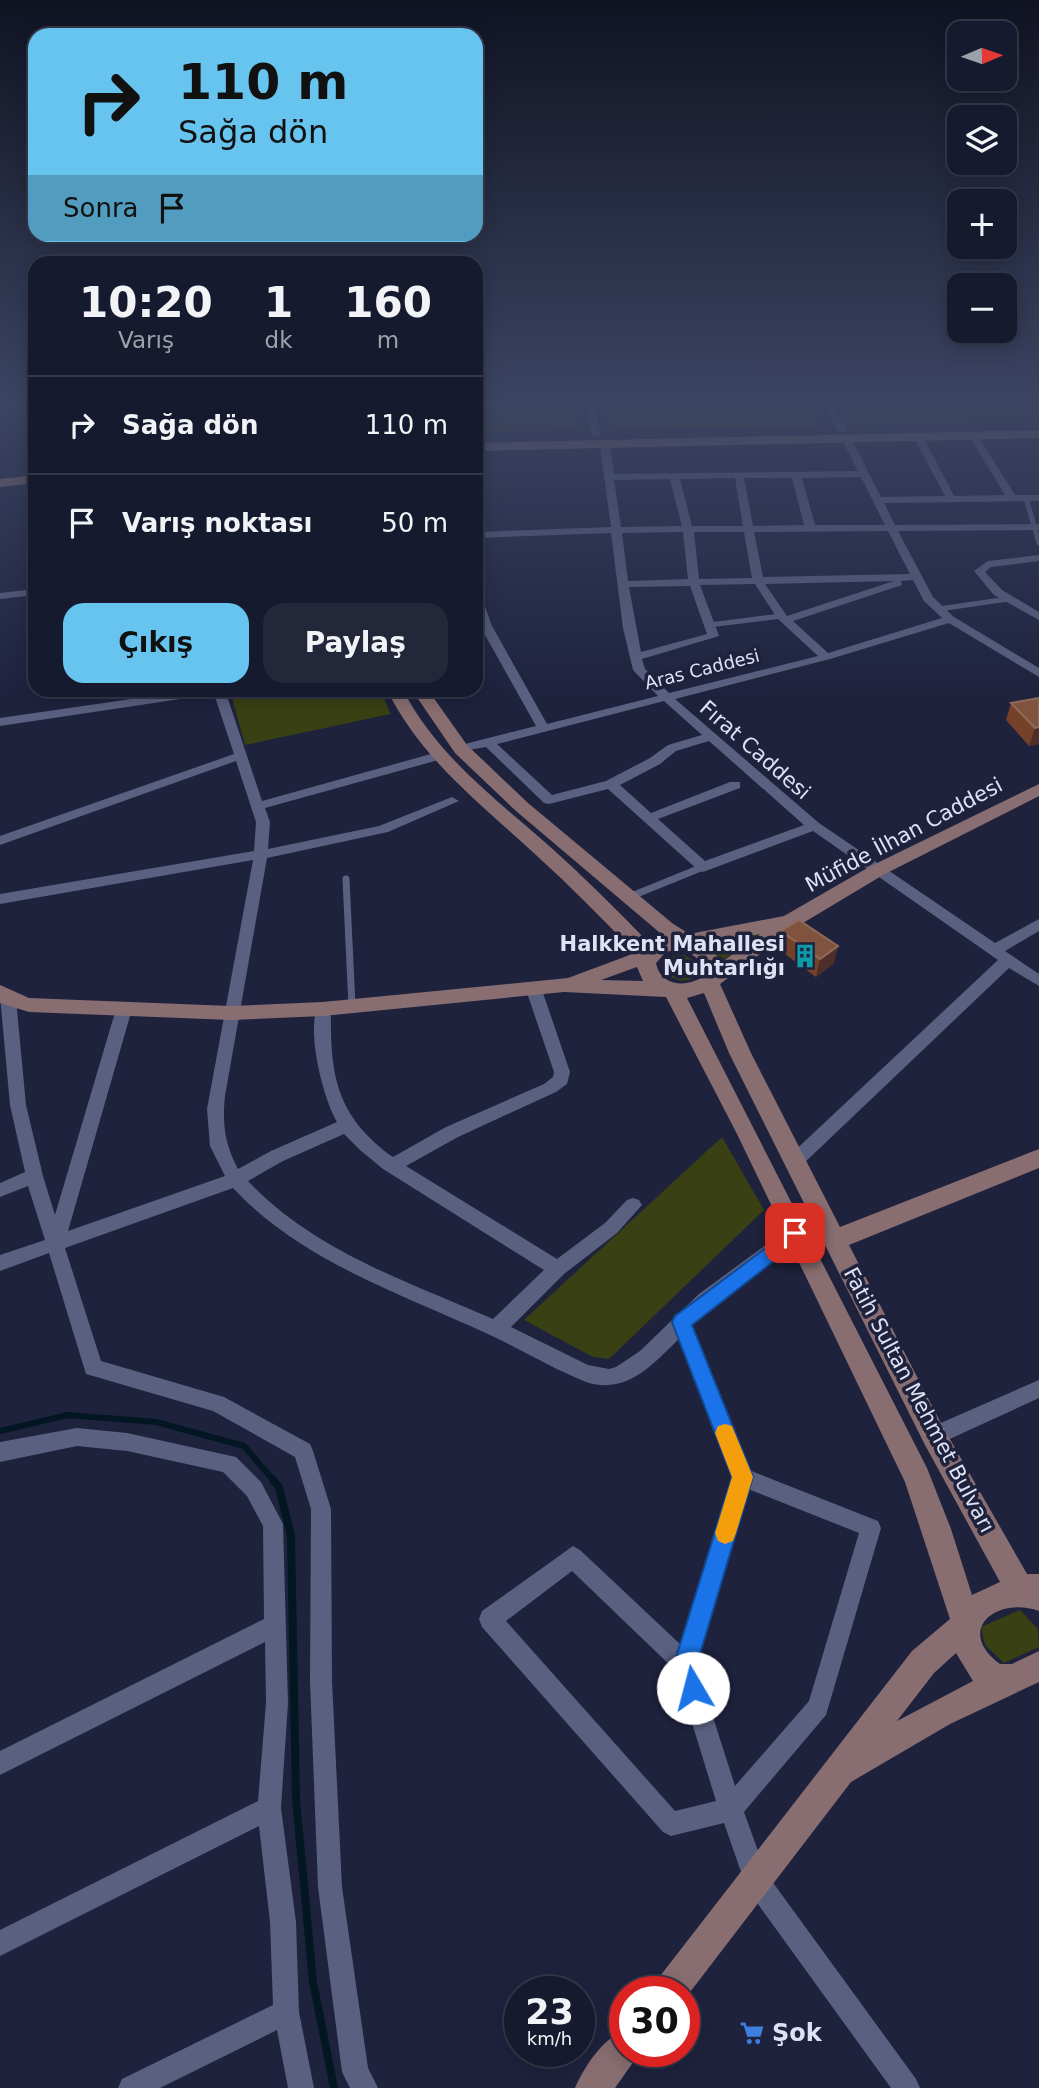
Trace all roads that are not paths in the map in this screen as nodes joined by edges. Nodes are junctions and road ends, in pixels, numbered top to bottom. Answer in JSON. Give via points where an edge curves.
{"nodes":[{"id":1,"x":612,"y":500,"type":"edge"},
{"id":2,"x":680,"y":500,"type":"edge"},
{"id":3,"x":744,"y":500,"type":"edge"},
{"id":4,"x":803,"y":500,"type":"edge"},
{"id":5,"x":877,"y":500,"type":"edge"},
{"id":6,"x":1027,"y":500,"type":"edge"},
{"id":7,"x":810,"y":527,"type":"junction"},
{"id":8,"x":891,"y":527,"type":"junction"},
{"id":9,"x":1037,"y":527,"type":"edge"},
{"id":10,"x":750,"y":528,"type":"junction"},
{"id":11,"x":615,"y":529,"type":"junction"},
{"id":12,"x":688,"y":529,"type":"junction"},
{"id":13,"x":483,"y":535,"type":"edge"},
{"id":14,"x":1039,"y":543,"type":"edge"},
{"id":15,"x":1039,"y":558,"type":"edge"},
{"id":16,"x":917,"y":577,"type":"junction"},
{"id":17,"x":758,"y":581,"type":"junction"},
{"id":18,"x":694,"y":583,"type":"junction"},
{"id":19,"x":623,"y":584,"type":"junction"},
{"id":20,"x":28,"y":593,"type":"edge"},
{"id":21,"x":0,"y":596,"type":"edge"},
{"id":22,"x":1008,"y":599,"type":"junction"},
{"id":23,"x":939,"y":609,"type":"junction"},
{"id":24,"x":1039,"y":617,"type":"edge"},
{"id":25,"x":784,"y":618,"type":"junction"},
{"id":26,"x":950,"y":619,"type":"junction"},
{"id":27,"x":709,"y":625,"type":"junction"},
{"id":28,"x":483,"y":627,"type":"edge"},
{"id":29,"x":636,"y":657,"type":"junction"},
{"id":30,"x":826,"y":657,"type":"junction"},
{"id":31,"x":1039,"y":673,"type":"edge"},
{"id":32,"x":664,"y":695,"type":"junction"},
{"id":33,"x":119,"y":697,"type":"edge"},
{"id":34,"x":168,"y":697,"type":"edge"},
{"id":35,"x":219,"y":697,"type":"edge"},
{"id":36,"x":398,"y":697,"type":"edge"},
{"id":37,"x":425,"y":697,"type":"edge"},
{"id":38,"x":120,"y":704,"type":"junction"},
{"id":39,"x":0,"y":722,"type":"edge"},
{"id":40,"x":543,"y":727,"type":"junction"},
{"id":41,"x":712,"y":736,"type":"junction"},
{"id":42,"x":488,"y":742,"type":"junction"},
{"id":43,"x":461,"y":749,"type":"junction"},
{"id":44,"x":242,"y":755,"type":"junction"},
{"id":45,"x":438,"y":756,"type":"junction"},
{"id":46,"x":611,"y":784,"type":"junction"},
{"id":47,"x":734,"y":785,"type":"dead end"},
{"id":48,"x":1039,"y":789,"type":"edge"},
{"id":49,"x":452,"y":801,"type":"dead end"},
{"id":50,"x":258,"y":806,"type":"junction"},
{"id":51,"x":649,"y":818,"type":"junction"},
{"id":52,"x":814,"y":826,"type":"junction"},
{"id":53,"x":0,"y":841,"type":"edge"},
{"id":54,"x":261,"y":855,"type":"junction"},
{"id":55,"x":703,"y":867,"type":"junction"},
{"id":56,"x":876,"y":871,"type":"junction"},
{"id":57,"x":346,"y":879,"type":"dead end"},
{"id":58,"x":628,"y":897,"type":"junction"},
{"id":59,"x":0,"y":899,"type":"edge"},
{"id":60,"x":791,"y":921,"type":"junction"},
{"id":61,"x":1039,"y":924,"type":"edge"},
{"id":62,"x":685,"y":944,"type":"junction"},
{"id":63,"x":995,"y":950,"type":"junction"},
{"id":64,"x":649,"y":955,"type":"junction"},
{"id":65,"x":1009,"y":959,"type":"junction"},
{"id":66,"x":1039,"y":981,"type":"edge"},
{"id":67,"x":709,"y":982,"type":"junction"},
{"id":68,"x":564,"y":985,"type":"junction"},
{"id":69,"x":533,"y":987,"type":"junction"},
{"id":70,"x":673,"y":990,"type":"junction"},
{"id":71,"x":3,"y":998,"type":"edge"},
{"id":72,"x":352,"y":1006,"type":"junction"},
{"id":73,"x":323,"y":1009,"type":"junction"},
{"id":74,"x":124,"y":1010,"type":"junction"},
{"id":75,"x":231,"y":1013,"type":"junction"},
{"id":76,"x":347,"y":1125,"type":"junction"},
{"id":77,"x":1039,"y":1157,"type":"edge"},
{"id":78,"x":795,"y":1161,"type":"junction"},
{"id":79,"x":393,"y":1165,"type":"junction"},
{"id":80,"x":34,"y":1176,"type":"junction"},
{"id":81,"x":234,"y":1180,"type":"junction"},
{"id":82,"x":0,"y":1190,"type":"edge"},
{"id":83,"x":633,"y":1205,"type":"dead end"},
{"id":84,"x":795,"y":1233,"type":"junction"},
{"id":85,"x":835,"y":1240,"type":"junction"},
{"id":86,"x":55,"y":1245,"type":"junction"},
{"id":87,"x":0,"y":1263,"type":"edge"},
{"id":88,"x":558,"y":1269,"type":"junction"},
{"id":89,"x":682,"y":1322,"type":"junction"},
{"id":90,"x":496,"y":1329,"type":"junction"},
{"id":91,"x":1039,"y":1390,"type":"edge"},
{"id":92,"x":934,"y":1436,"type":"junction"},
{"id":93,"x":0,"y":1452,"type":"edge"},
{"id":94,"x":742,"y":1477,"type":"junction"},
{"id":95,"x":1033,"y":1591,"type":"edge"},
{"id":96,"x":972,"y":1616,"type":"junction"},
{"id":97,"x":277,"y":1624,"type":"junction"},
{"id":98,"x":685,"y":1664,"type":"junction"},
{"id":99,"x":1039,"y":1666,"type":"edge"},
{"id":100,"x":1009,"y":1680,"type":"junction"},
{"id":101,"x":0,"y":1763,"type":"edge"},
{"id":102,"x":840,"y":1772,"type":"junction"},
{"id":103,"x":269,"y":1808,"type":"junction"},
{"id":104,"x":731,"y":1809,"type":"junction"},
{"id":105,"x":756,"y":1880,"type":"junction"},
{"id":106,"x":0,"y":1942,"type":"edge"},
{"id":107,"x":681,"y":1976,"type":"edge"},
{"id":108,"x":286,"y":2012,"type":"junction"},
{"id":109,"x":609,"y":2067,"type":"edge"},
{"id":110,"x":131,"y":2088,"type":"edge"},
{"id":111,"x":301,"y":2088,"type":"edge"},
{"id":112,"x":365,"y":2088,"type":"edge"},
{"id":113,"x":593,"y":2088,"type":"edge"},
{"id":114,"x":907,"y":2088,"type":"edge"}],
"edges":[{"from":1,"to":11,"type":"street","name":"Fırat Caddesi"},
{"from":2,"to":12,"type":"street"},
{"from":3,"to":10,"type":"street"},
{"from":4,"to":7,"type":"street"},
{"from":5,"to":8,"type":"street"},
{"from":6,"to":9,"type":"lane"},
{"from":7,"to":8,"type":"street"},
{"from":7,"to":10,"type":"street"},
{"from":8,"to":9,"type":"street"},
{"from":8,"to":16,"type":"street"},
{"from":9,"to":14,"type":"lane"},
{"from":10,"to":12,"type":"street"},
{"from":10,"to":17,"type":"street"},
{"from":11,"to":12,"type":"street"},
{"from":11,"to":13,"type":"street"},
{"from":11,"to":19,"type":"street","name":"Fırat Caddesi"},
{"from":12,"to":18,"type":"street"},
{"from":15,"to":22,"type":"street","via":[[988,564],[979,571]]},
{"from":16,"to":17,"type":"street"},
{"from":16,"to":23,"type":"street"},
{"from":16,"to":25,"type":"street"},
{"from":17,"to":18,"type":"street"},
{"from":17,"to":25,"type":"street"},
{"from":18,"to":19,"type":"street"},
{"from":18,"to":27,"type":"street"},
{"from":19,"to":29,"type":"street","name":"Fırat Caddesi"},
{"from":20,"to":21,"type":"street"},
{"from":22,"to":23,"type":"lane"},
{"from":22,"to":24,"type":"street"},
{"from":23,"to":26,"type":"street"},
{"from":25,"to":27,"type":"lane"},
{"from":25,"to":30,"type":"street"},
{"from":26,"to":30,"type":"street","name":"Aras Caddesi"},
{"from":26,"to":31,"type":"street"},
{"from":27,"to":29,"type":"street","via":[[713,636]]},
{"from":28,"to":40,"type":"street"},
{"from":29,"to":32,"type":"street","name":"Fırat Caddesi","via":[[639,670]]},
{"from":30,"to":32,"type":"street","name":"Aras Caddesi"},
{"from":32,"to":40,"type":"street","name":"Aras Caddesi"},
{"from":32,"to":41,"type":"street","name":"Fırat Caddesi"},
{"from":33,"to":38,"type":"street"},
{"from":34,"to":38,"type":"street"},
{"from":35,"to":44,"type":"street"},
{"from":36,"to":45,"type":"street"},
{"from":37,"to":43,"type":"street"},
{"from":38,"to":39,"type":"street"},
{"from":40,"to":42,"type":"street","name":"Aras Caddesi"},
{"from":41,"to":46,"type":"street","via":[[672,748]]},
{"from":41,"to":52,"type":"street","name":"Fırat Caddesi"},
{"from":42,"to":43,"type":"street","name":"Aras Caddesi"},
{"from":42,"to":46,"type":"street","via":[[549,800]]},
{"from":43,"to":58,"type":"street"},
{"from":44,"to":50,"type":"street"},
{"from":44,"to":53,"type":"street"},
{"from":45,"to":50,"type":"street"},
{"from":45,"to":64,"type":"street","via":[[582,886]]},
{"from":46,"to":51,"type":"street"},
{"from":47,"to":51,"type":"street"},
{"from":48,"to":56,"type":"street","name":"Müfide İlhan Caddesi"},
{"from":49,"to":54,"type":"street","via":[[383,828]]},
{"from":50,"to":54,"type":"street","via":[[263,822]]},
{"from":51,"to":55,"type":"street"},
{"from":52,"to":55,"type":"street"},
{"from":52,"to":56,"type":"street","name":"Fırat Caddesi"},
{"from":54,"to":59,"type":"street"},
{"from":54,"to":75,"type":"street"},
{"from":55,"to":58,"type":"lane"},
{"from":56,"to":60,"type":"street","name":"Müfide İlhan Caddesi"},
{"from":56,"to":63,"type":"street","name":"Fırat Caddesi"},
{"from":57,"to":72,"type":"lane"},
{"from":58,"to":62,"type":"street"},
{"from":60,"to":62,"type":"street"},
{"from":60,"to":67,"type":"street"},
{"from":61,"to":63,"type":"street"},
{"from":62,"to":64,"type":"street","via":[[668,944]]},
{"from":62,"to":67,"type":"street","via":[[712,959],[714,975]]},
{"from":63,"to":65,"type":"street","name":"Fırat Caddesi"},
{"from":64,"to":68,"type":"street"},
{"from":64,"to":70,"type":"street","via":[[649,976]]},
{"from":65,"to":66,"type":"street","name":"Fırat Caddesi"},
{"from":65,"to":78,"type":"street"},
{"from":67,"to":70,"type":"street","via":[[693,990]]},
{"from":67,"to":78,"type":"street","name":"Fatih Sultan Mehmet Bulvarı"},
{"from":68,"to":69,"type":"street"},
{"from":68,"to":70,"type":"street"},
{"from":69,"to":72,"type":"street"},
{"from":69,"to":79,"type":"street","via":[[561,1080]]},
{"from":70,"to":84,"type":"street","name":"Fatih Sultan Mehmet Bulvarı"},
{"from":71,"to":74,"type":"street","via":[[29,1005]]},
{"from":71,"to":80,"type":"street","via":[[18,1105]]},
{"from":72,"to":73,"type":"street"},
{"from":73,"to":75,"type":"street"},
{"from":73,"to":76,"type":"street","via":[[322,1035],[331,1086]]},
{"from":74,"to":75,"type":"street"},
{"from":74,"to":86,"type":"street"},
{"from":75,"to":81,"type":"street","via":[[216,1131]]},
{"from":76,"to":79,"type":"street","via":[[369,1149]]},
{"from":76,"to":81,"type":"street"},
{"from":77,"to":85,"type":"street"},
{"from":78,"to":85,"type":"street","name":"Fatih Sultan Mehmet Bulvarı"},
{"from":79,"to":88,"type":"street","via":[[487,1229]]},
{"from":80,"to":82,"type":"street"},
{"from":80,"to":86,"type":"street"},
{"from":81,"to":86,"type":"street"},
{"from":81,"to":90,"type":"street","via":[[286,1226],[405,1291]]},
{"from":83,"to":88,"type":"street"},
{"from":84,"to":89,"type":"street"},
{"from":84,"to":96,"type":"street","name":"Fatih Sultan Mehmet Bulvarı","via":[[917,1477]]},
{"from":85,"to":92,"type":"street","name":"Fatih Sultan Mehmet Bulvarı"},
{"from":86,"to":87,"type":"street"},
{"from":86,"to":112,"type":"street","via":[[93,1368],[217,1404],[303,1451],[321,1509],[321,1681],[330,1887],[355,2072]]},
{"from":88,"to":90,"type":"street"},
{"from":89,"to":90,"type":"street","via":[[629,1371],[607,1379]]},
{"from":89,"to":94,"type":"street"},
{"from":91,"to":92,"type":"street"},
{"from":92,"to":95,"type":"street","name":"Fatih Sultan Mehmet Bulvarı"},
{"from":93,"to":97,"type":"street","via":[[77,1437],[150,1446],[229,1464],[254,1489],[273,1524]]},
{"from":94,"to":98,"type":"street"},
{"from":94,"to":104,"type":"street","via":[[871,1528],[818,1707]]},
{"from":95,"to":96,"type":"street"},
{"from":96,"to":100,"type":"street","name":"Fatih Sultan Mehmet Bulvarı","via":[[967,1647],[990,1674]]},
{"from":96,"to":102,"type":"street","via":[[923,1662]]},
{"from":97,"to":101,"type":"street"},
{"from":97,"to":103,"type":"street"},
{"from":98,"to":104,"type":"street"},
{"from":98,"to":104,"type":"street","via":[[573,1557],[490,1619],[671,1824]]},
{"from":99,"to":100,"type":"street"},
{"from":100,"to":102,"type":"street","via":[[940,1713]]},
{"from":102,"to":105,"type":"street"},
{"from":103,"to":106,"type":"street"},
{"from":103,"to":108,"type":"street","via":[[283,1922]]},
{"from":104,"to":105,"type":"street"},
{"from":105,"to":107,"type":"street"},
{"from":105,"to":114,"type":"street"},
{"from":108,"to":110,"type":"street"},
{"from":108,"to":111,"type":"street"},
{"from":109,"to":113,"type":"street"}]}
